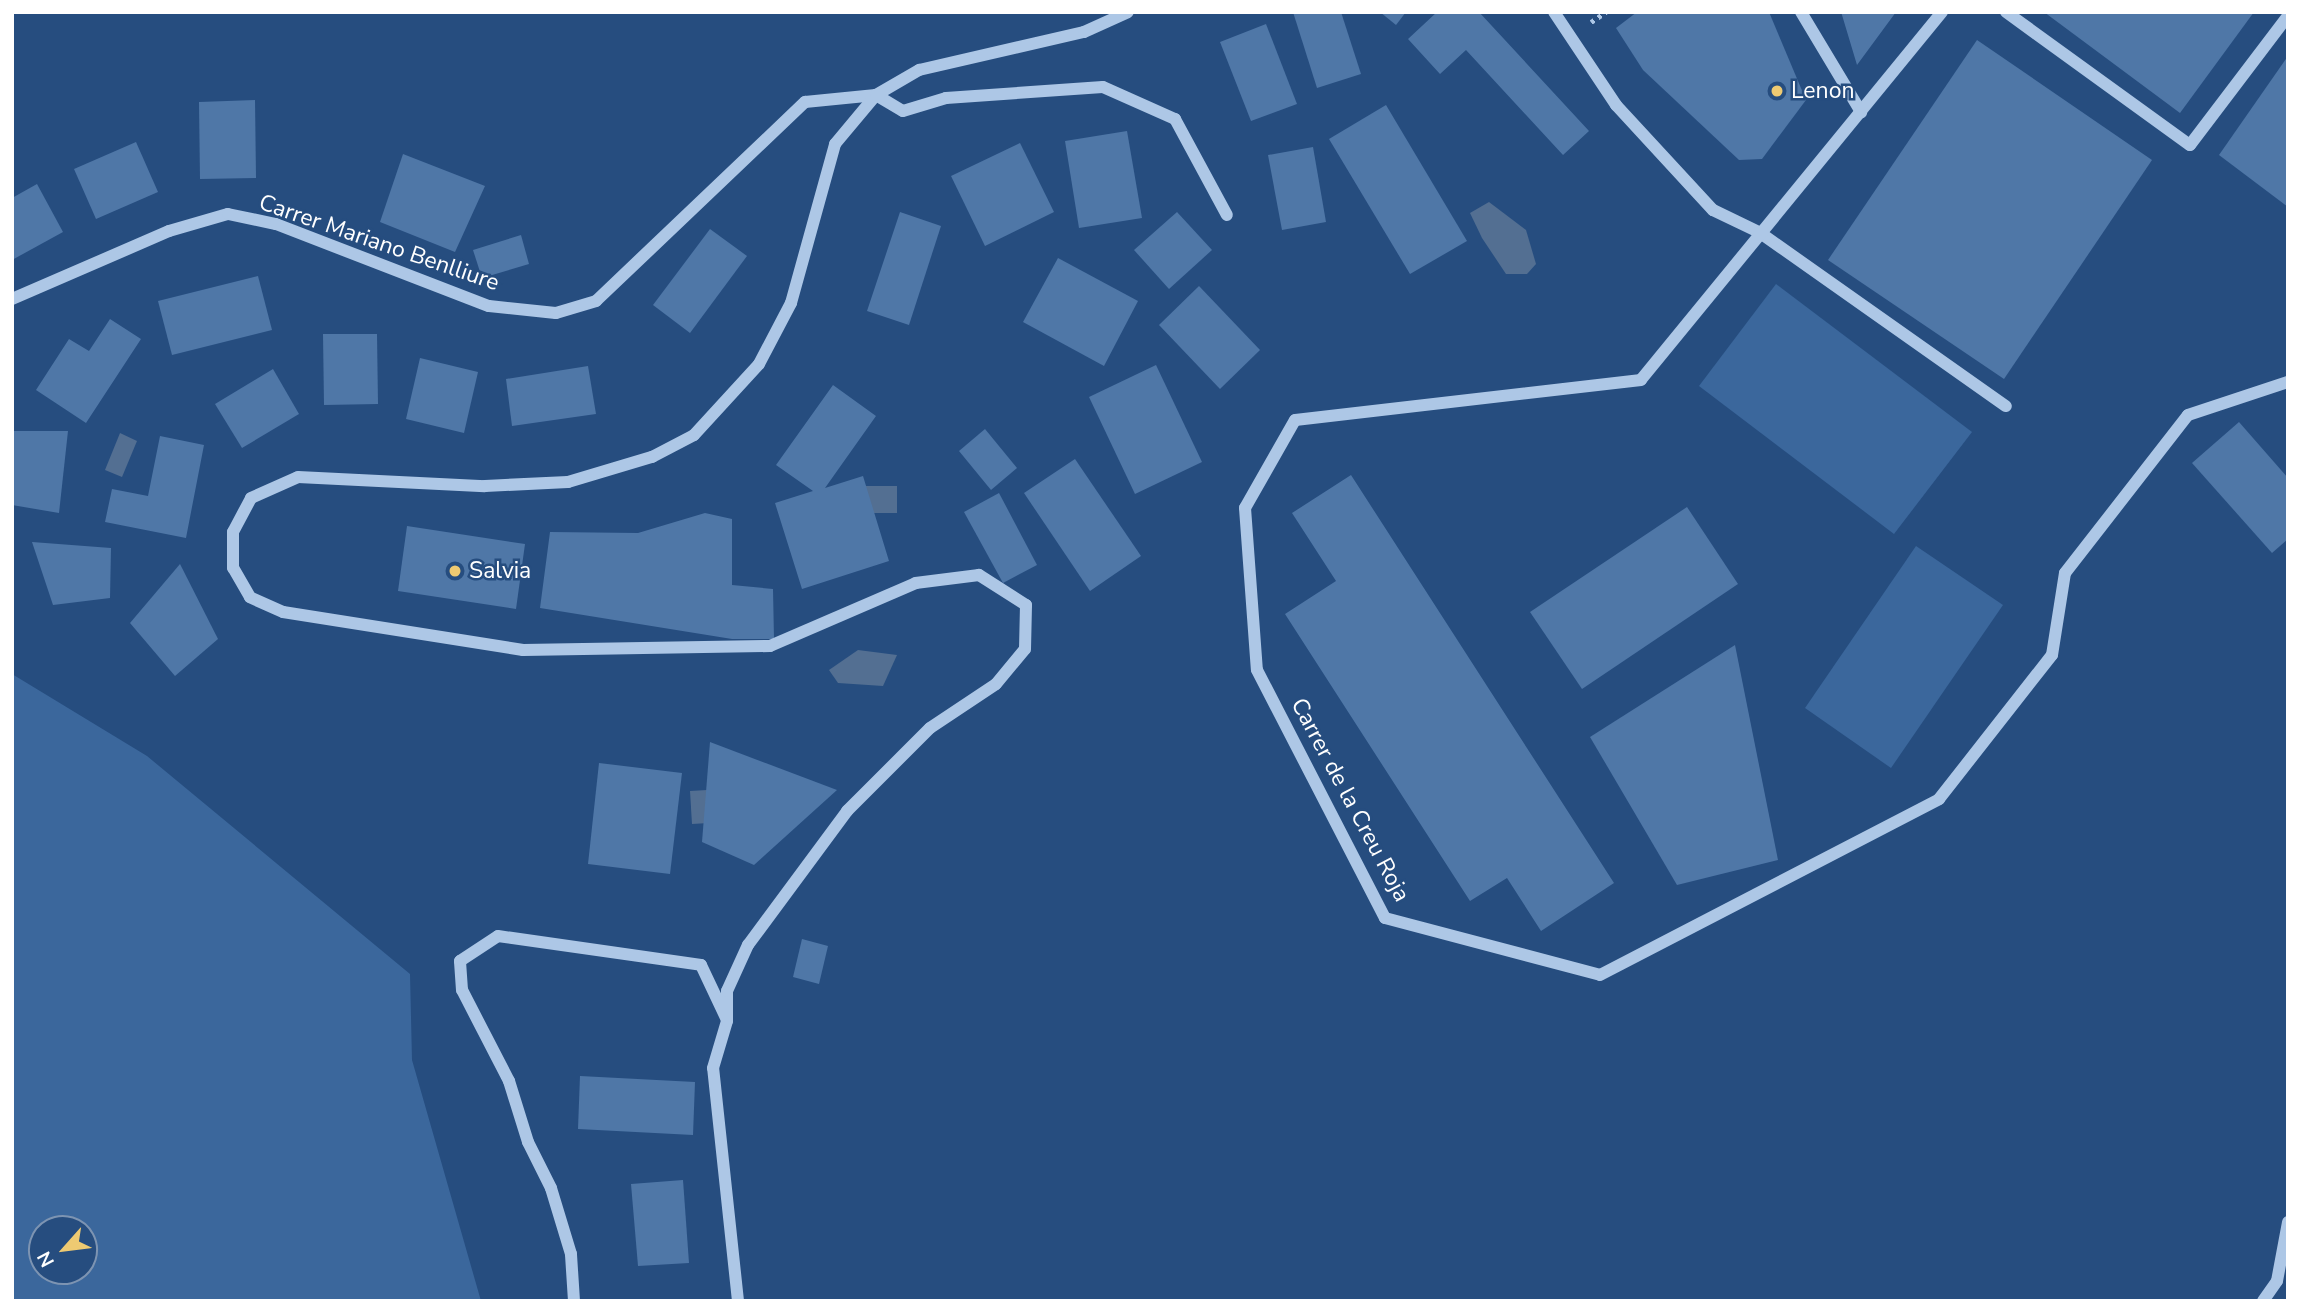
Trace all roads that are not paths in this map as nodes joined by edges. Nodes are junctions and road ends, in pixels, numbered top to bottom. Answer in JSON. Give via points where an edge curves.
{"nodes":[{"id":1,"x":1128,"y":12,"type":"edge"},
{"id":2,"x":1554,"y":12,"type":"edge"},
{"id":3,"x":1801,"y":12,"type":"edge"},
{"id":4,"x":1942,"y":12,"type":"edge"},
{"id":5,"x":2006,"y":12,"type":"edge"},
{"id":6,"x":2288,"y":16,"type":"edge"},
{"id":7,"x":876,"y":95,"type":"junction"},
{"id":8,"x":1861,"y":111,"type":"junction"},
{"id":9,"x":1227,"y":215,"type":"dead end"},
{"id":10,"x":1759,"y":232,"type":"junction"},
{"id":11,"x":12,"y":299,"type":"edge"},
{"id":12,"x":2288,"y":382,"type":"edge"},
{"id":13,"x":2006,"y":406,"type":"dead end"},
{"id":14,"x":727,"y":1021,"type":"junction"},
{"id":15,"x":2288,"y":1222,"type":"edge"},
{"id":16,"x":574,"y":1301,"type":"edge"},
{"id":17,"x":738,"y":1301,"type":"edge"},
{"id":18,"x":2263,"y":1301,"type":"edge"}],
"edges":[{"from":1,"to":7,"type":"street","via":[[1084,32],[919,70]]},
{"from":2,"to":10,"type":"street","via":[[1616,105],[1713,210]]},
{"from":3,"to":8,"type":"street"},
{"from":4,"to":8,"type":"street"},
{"from":5,"to":6,"type":"street","via":[[2190,145]]},
{"from":7,"to":9,"type":"street","via":[[903,111],[946,97],[1103,87],[1175,119]]},
{"from":7,"to":11,"type":"street","name":"Carrer Mariano Benlliure","via":[[805,102],[596,300],[556,313],[489,306],[276,224],[228,214],[169,231]]},
{"from":7,"to":14,"type":"street","via":[[835,144],[791,303],[759,364],[694,435],[652,457],[568,482],[485,486],[299,477],[251,498],[233,533],[233,568],[250,597],[283,612],[523,650],[770,646],[916,583],[979,575],[1026,604],[1025,649],[996,684],[930,728],[847,811],[748,944],[727,991]]},
{"from":8,"to":10,"type":"street"},
{"from":10,"to":12,"type":"street","name":"Carrer de la Creu Roja","via":[[1641,380],[1295,420],[1245,508],[1257,670],[1385,918],[1600,975],[1938,799],[2052,655],[2065,573],[2188,415]]},
{"from":10,"to":13,"type":"street"},
{"from":14,"to":16,"type":"street","via":[[701,965],[498,936],[460,961],[462,990],[509,1081],[551,1188],[571,1254]]},
{"from":14,"to":17,"type":"street","via":[[713,1068]]},
{"from":15,"to":18,"type":"street","via":[[2277,1281]]}]}
